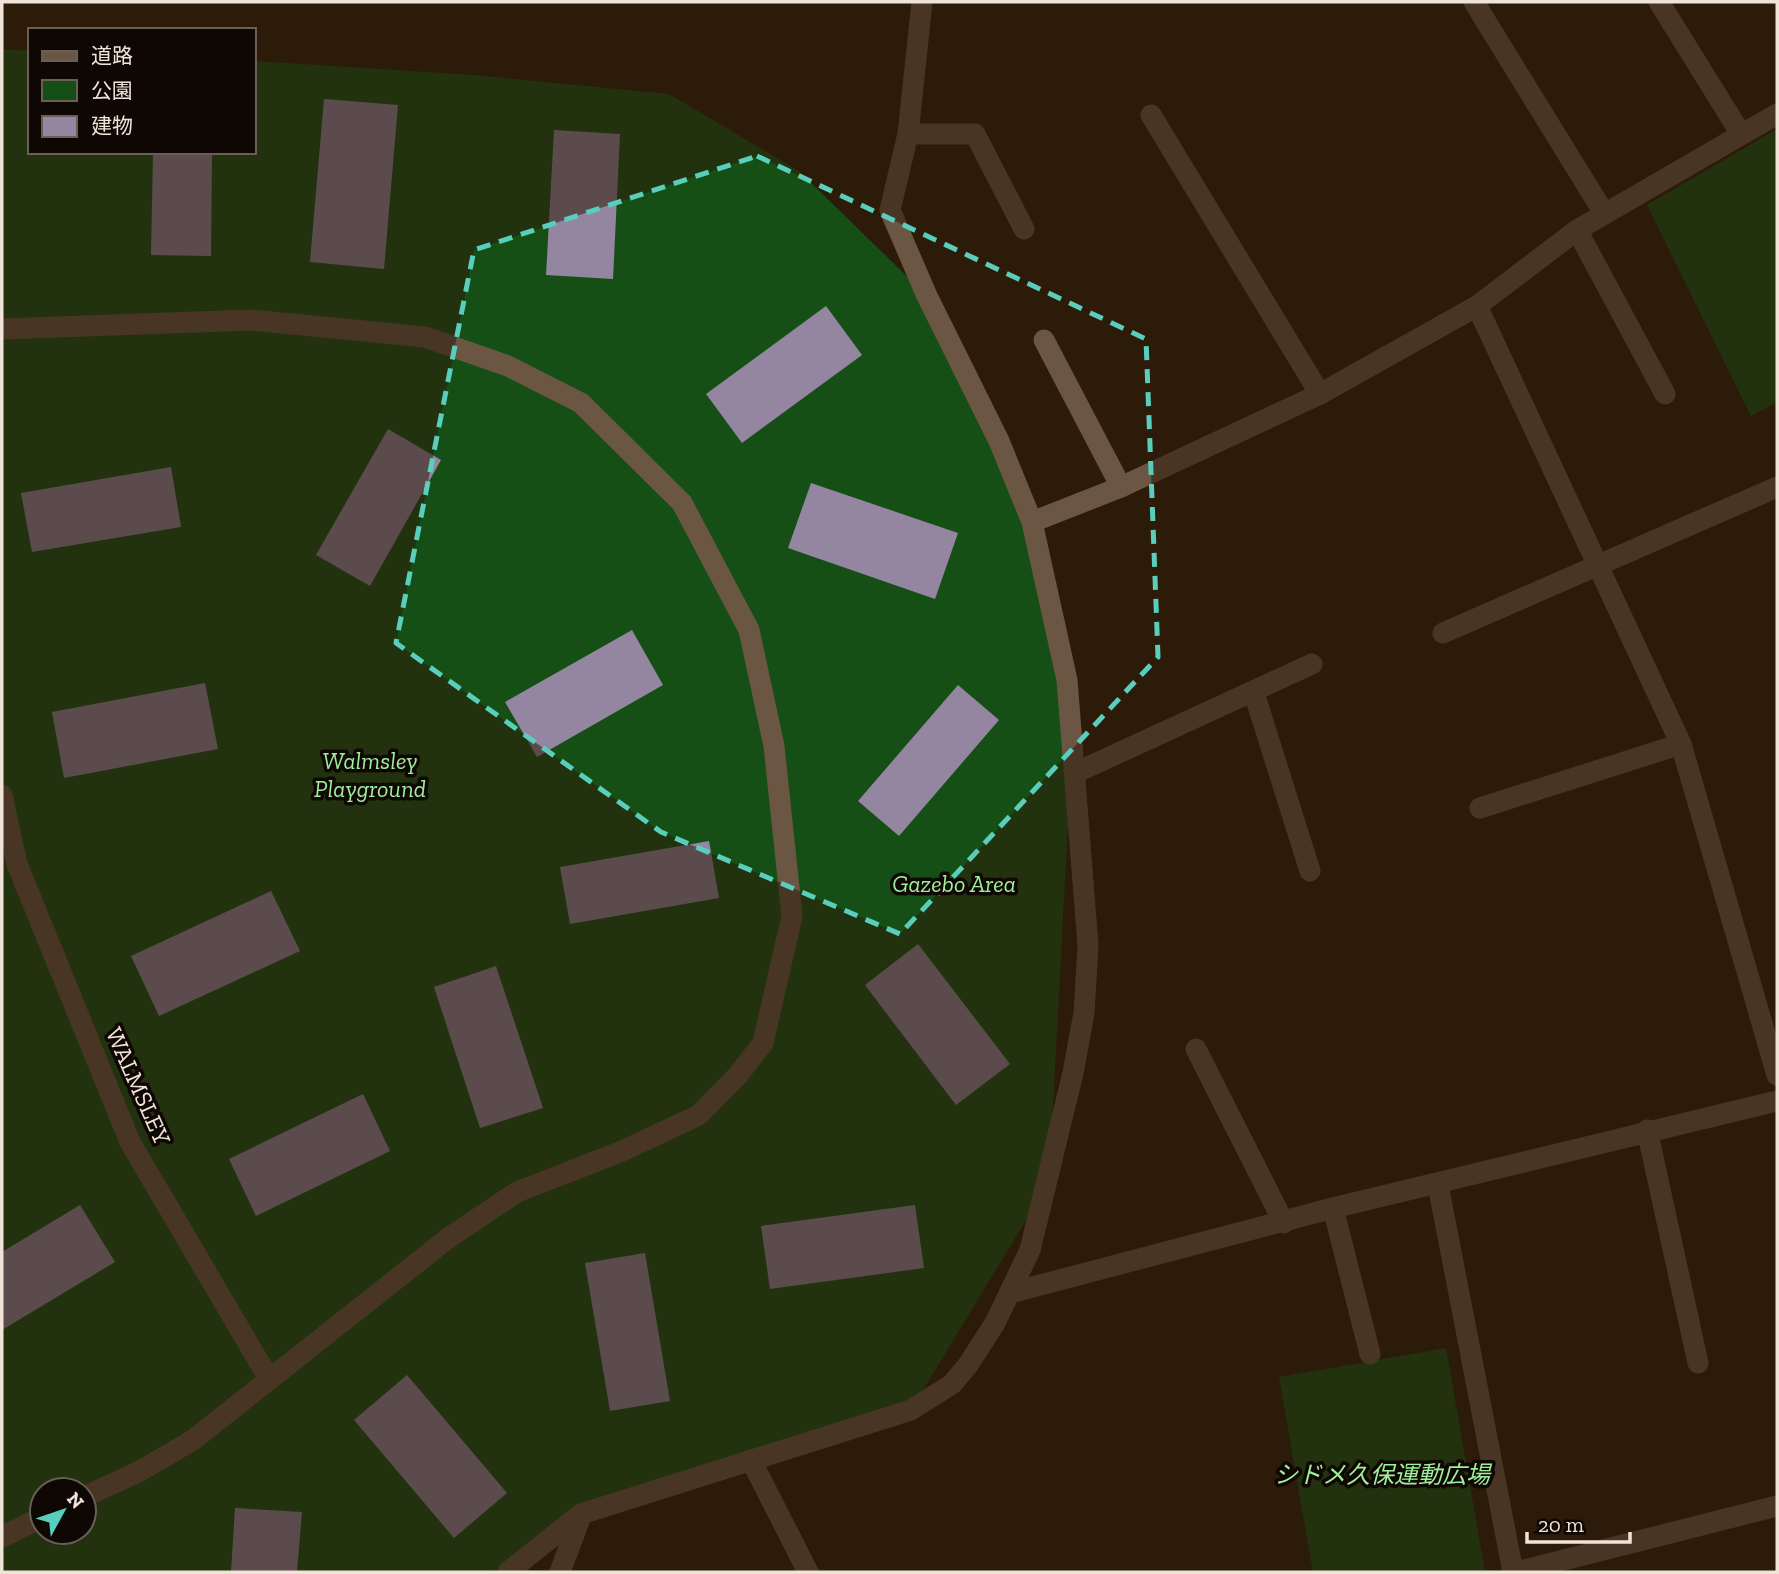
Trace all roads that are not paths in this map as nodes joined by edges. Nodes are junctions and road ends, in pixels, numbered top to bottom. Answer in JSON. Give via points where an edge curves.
{"nodes":[{"id":1,"x":922,"y":2,"type":"edge"},
{"id":2,"x":1474,"y":2,"type":"edge"},
{"id":3,"x":1659,"y":2,"type":"edge"},
{"id":4,"x":1777,"y":114,"type":"edge"},
{"id":5,"x":1151,"y":115,"type":"dead end"},
{"id":6,"x":908,"y":134,"type":"junction"},
{"id":7,"x":1741,"y":134,"type":"junction"},
{"id":8,"x":1604,"y":213,"type":"junction"},
{"id":9,"x":1024,"y":229,"type":"dead end"},
{"id":10,"x":1577,"y":230,"type":"junction"},
{"id":11,"x":1477,"y":306,"type":"junction"},
{"id":12,"x":2,"y":329,"type":"edge"},
{"id":13,"x":1044,"y":340,"type":"dead end"},
{"id":14,"x":1320,"y":394,"type":"junction"},
{"id":15,"x":1665,"y":394,"type":"dead end"},
{"id":16,"x":1777,"y":487,"type":"edge"},
{"id":17,"x":1121,"y":488,"type":"junction"},
{"id":18,"x":1032,"y":522,"type":"junction"},
{"id":19,"x":1598,"y":566,"type":"junction"},
{"id":20,"x":1443,"y":633,"type":"dead end"},
{"id":21,"x":1312,"y":664,"type":"dead end"},
{"id":22,"x":1254,"y":693,"type":"junction"},
{"id":23,"x":1681,"y":744,"type":"junction"},
{"id":24,"x":1076,"y":773,"type":"junction"},
{"id":25,"x":2,"y":795,"type":"edge"},
{"id":26,"x":1480,"y":808,"type":"dead end"},
{"id":27,"x":9,"y":866,"type":"edge"},
{"id":28,"x":1310,"y":871,"type":"dead end"},
{"id":29,"x":1196,"y":1049,"type":"dead end"},
{"id":30,"x":1777,"y":1075,"type":"edge"},
{"id":31,"x":1777,"y":1101,"type":"edge"},
{"id":32,"x":1647,"y":1130,"type":"junction"},
{"id":33,"x":1438,"y":1185,"type":"junction"},
{"id":34,"x":1333,"y":1208,"type":"junction"},
{"id":35,"x":1284,"y":1223,"type":"junction"},
{"id":36,"x":1010,"y":1293,"type":"junction"},
{"id":37,"x":1370,"y":1354,"type":"dead end"},
{"id":38,"x":1698,"y":1363,"type":"dead end"},
{"id":39,"x":270,"y":1379,"type":"junction"},
{"id":40,"x":751,"y":1460,"type":"junction"},
{"id":41,"x":98,"y":1490,"type":"edge"},
{"id":42,"x":1777,"y":1506,"type":"edge"},
{"id":43,"x":581,"y":1514,"type":"junction"},
{"id":44,"x":28,"y":1524,"type":"edge"},
{"id":45,"x":2,"y":1537,"type":"edge"},
{"id":46,"x":508,"y":1572,"type":"edge"},
{"id":47,"x":560,"y":1572,"type":"edge"},
{"id":48,"x":808,"y":1572,"type":"edge"},
{"id":49,"x":1514,"y":1572,"type":"edge"}],
"edges":[{"from":1,"to":6,"type":"street"},
{"from":2,"to":8,"type":"street"},
{"from":3,"to":7,"type":"street"},
{"from":4,"to":7,"type":"street"},
{"from":5,"to":14,"type":"street"},
{"from":6,"to":9,"type":"street","via":[[975,134]]},
{"from":6,"to":18,"type":"street","via":[[890,210],[999,441]]},
{"from":7,"to":8,"type":"street"},
{"from":8,"to":10,"type":"street"},
{"from":10,"to":11,"type":"street"},
{"from":10,"to":15,"type":"street"},
{"from":11,"to":14,"type":"street"},
{"from":11,"to":19,"type":"street"},
{"from":12,"to":39,"type":"street","via":[[251,320],[425,337],[508,366],[581,403],[682,503],[749,630],[774,746],[792,916],[763,1043],[699,1115],[517,1192],[447,1239]]},
{"from":13,"to":17,"type":"street"},
{"from":14,"to":17,"type":"street"},
{"from":16,"to":19,"type":"street"},
{"from":17,"to":18,"type":"street"},
{"from":18,"to":24,"type":"street","via":[[1067,680]]},
{"from":19,"to":20,"type":"street"},
{"from":19,"to":23,"type":"street"},
{"from":21,"to":22,"type":"street"},
{"from":22,"to":24,"type":"street"},
{"from":22,"to":28,"type":"street"},
{"from":23,"to":26,"type":"street"},
{"from":23,"to":30,"type":"street"},
{"from":24,"to":36,"type":"street","via":[[1087,945],[1084,1013],[1049,1182],[1030,1250]]},
{"from":25,"to":27,"type":"street","name":"WALMSLEY"},
{"from":27,"to":39,"type":"street","name":"WALMSLEY","via":[[130,1142]]},
{"from":29,"to":35,"type":"street"},
{"from":31,"to":32,"type":"street"},
{"from":32,"to":33,"type":"street"},
{"from":32,"to":38,"type":"street"},
{"from":33,"to":34,"type":"street"},
{"from":33,"to":49,"type":"street"},
{"from":34,"to":35,"type":"street"},
{"from":34,"to":37,"type":"street"},
{"from":35,"to":36,"type":"street"},
{"from":36,"to":40,"type":"street","via":[[968,1365],[929,1402]]},
{"from":39,"to":41,"type":"street","via":[[192,1440]]},
{"from":40,"to":43,"type":"street"},
{"from":40,"to":48,"type":"street"},
{"from":42,"to":49,"type":"street"},
{"from":43,"to":46,"type":"street"},
{"from":43,"to":47,"type":"street"},
{"from":44,"to":45,"type":"street"}]}
